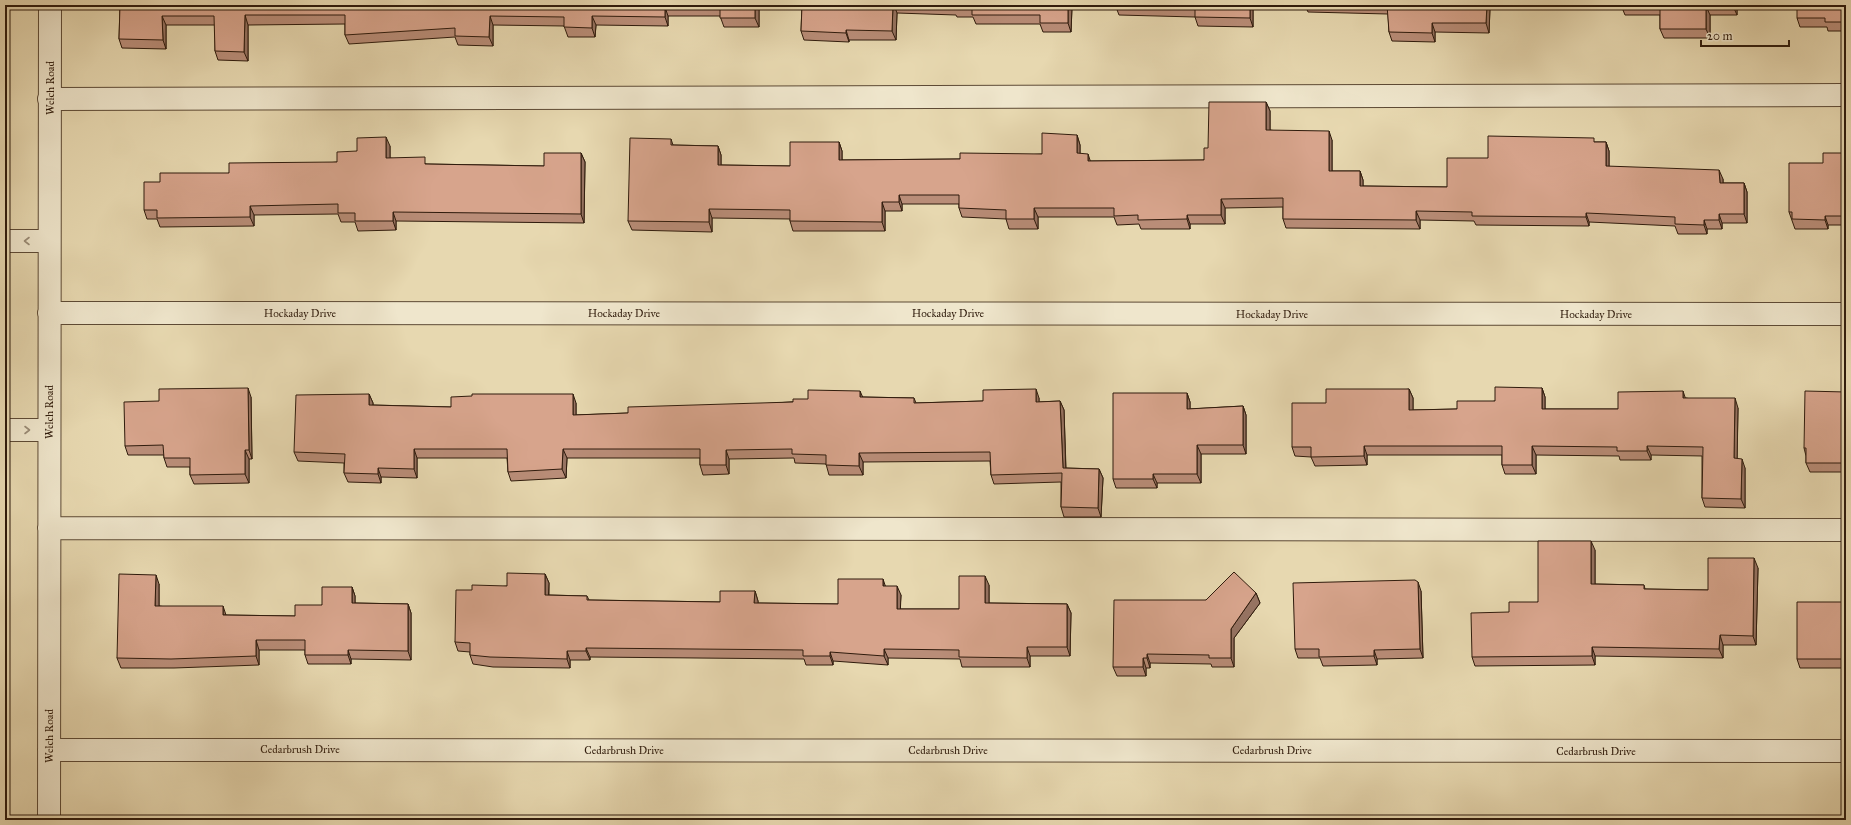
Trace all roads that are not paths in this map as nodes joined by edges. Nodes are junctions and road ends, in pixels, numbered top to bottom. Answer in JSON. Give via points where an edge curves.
{"nodes":[{"id":1,"x":50,"y":5,"type":"edge"},
{"id":2,"x":1846,"y":95,"type":"edge"},
{"id":3,"x":49,"y":99,"type":"junction"},
{"id":4,"x":5,"y":241,"type":"edge"},
{"id":5,"x":49,"y":241,"type":"junction"},
{"id":6,"x":49,"y":313,"type":"junction"},
{"id":7,"x":1846,"y":314,"type":"edge"},
{"id":8,"x":5,"y":430,"type":"edge"},
{"id":9,"x":49,"y":430,"type":"junction"},
{"id":10,"x":49,"y":528,"type":"junction"},
{"id":11,"x":1846,"y":530,"type":"edge"},
{"id":12,"x":49,"y":750,"type":"junction"},
{"id":13,"x":1846,"y":751,"type":"edge"},
{"id":14,"x":49,"y":820,"type":"edge"}],
"edges":[{"from":1,"to":3,"type":"street","name":"Welch Road"},
{"from":2,"to":3,"type":"street"},
{"from":3,"to":5,"type":"street","name":"Welch Road"},
{"from":5,"to":4,"type":"street","one_way":true},
{"from":5,"to":6,"type":"street","name":"Welch Road"},
{"from":6,"to":7,"type":"street","name":"Hockaday Drive"},
{"from":6,"to":9,"type":"street","name":"Welch Road"},
{"from":8,"to":9,"type":"street","one_way":true},
{"from":9,"to":10,"type":"street","name":"Welch Road"},
{"from":10,"to":11,"type":"street"},
{"from":10,"to":12,"type":"street","name":"Welch Road"},
{"from":12,"to":13,"type":"street","name":"Cedarbrush Drive"},
{"from":12,"to":14,"type":"street","name":"Welch Road"}]}
